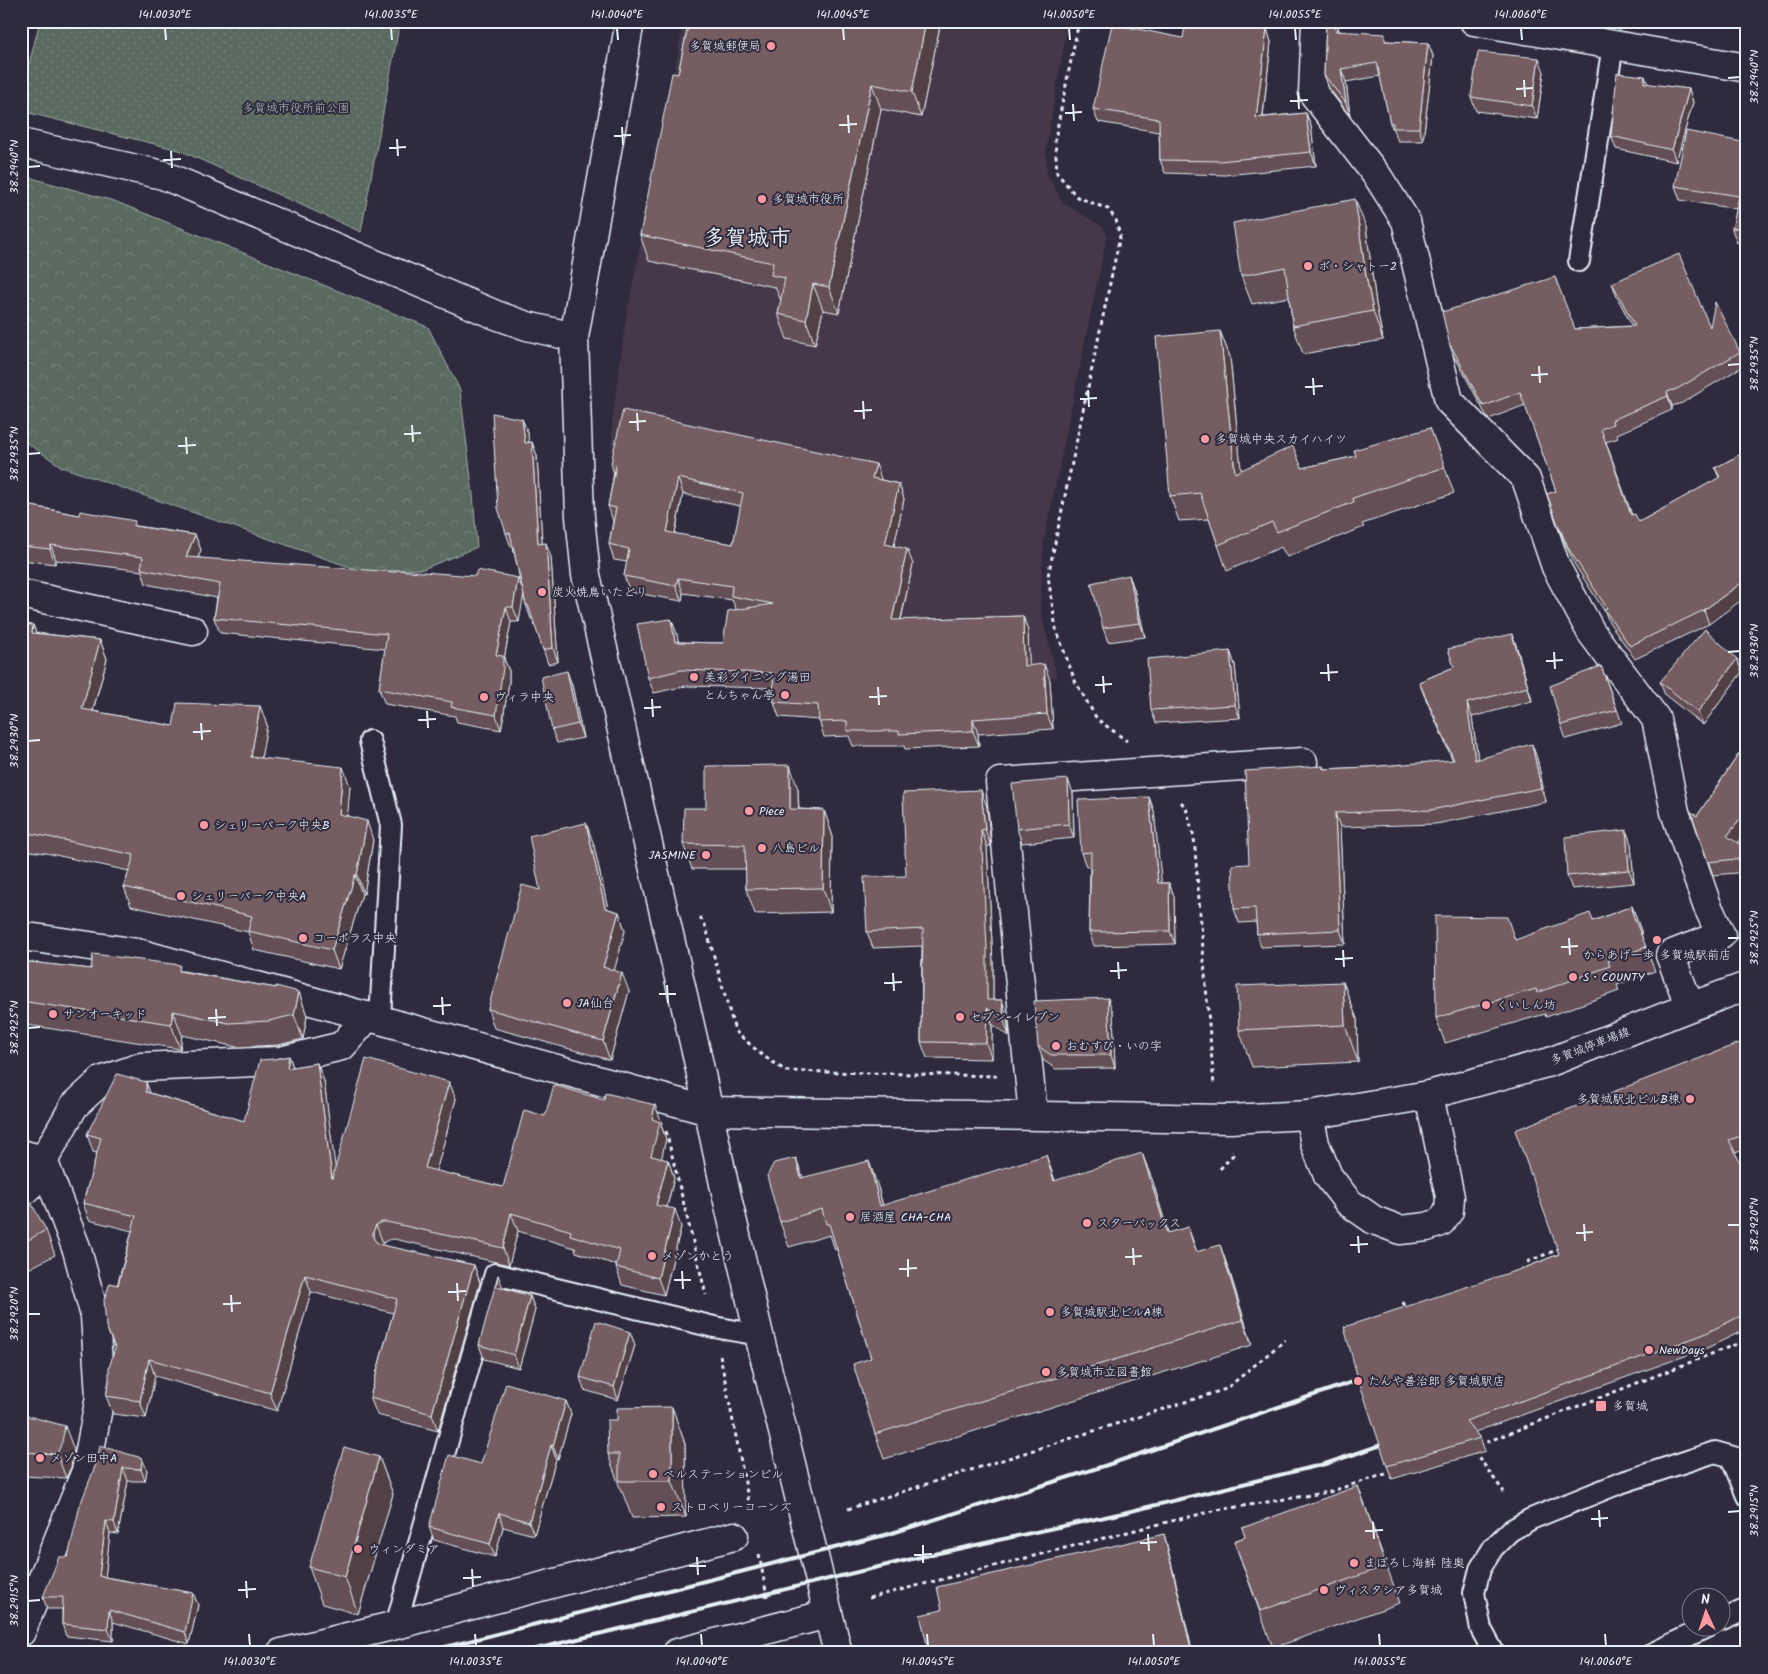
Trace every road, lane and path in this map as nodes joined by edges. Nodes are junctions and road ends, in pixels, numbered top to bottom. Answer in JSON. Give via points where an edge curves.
{"nodes":[{"id":1,"x":630,"y":21,"type":"edge"},
{"id":2,"x":1079,"y":21,"type":"edge"},
{"id":3,"x":1316,"y":21,"type":"edge"},
{"id":4,"x":1474,"y":21,"type":"edge"},
{"id":5,"x":1525,"y":25,"type":"edge"},
{"id":6,"x":1613,"y":45,"type":"junction"},
{"id":7,"x":1747,"y":68,"type":"edge"},
{"id":8,"x":21,"y":144,"type":"edge"},
{"id":9,"x":1579,"y":261,"type":"dead end"},
{"id":10,"x":574,"y":337,"type":"junction"},
{"id":11,"x":21,"y":594,"type":"edge"},
{"id":12,"x":193,"y":631,"type":"dead end"},
{"id":13,"x":370,"y":740,"type":"dead end"},
{"id":14,"x":1303,"y":762,"type":"dead end"},
{"id":15,"x":1158,"y":771,"type":"junction"},
{"id":16,"x":697,"y":911,"type":"dead end"},
{"id":17,"x":21,"y":936,"type":"edge"},
{"id":18,"x":1747,"y":986,"type":"edge"},
{"id":19,"x":1690,"y":1007,"type":"junction"},
{"id":20,"x":374,"y":1018,"type":"junction"},
{"id":21,"x":1002,"y":1076,"type":"dead end"},
{"id":22,"x":1429,"y":1095,"type":"junction"},
{"id":23,"x":708,"y":1110,"type":"junction"},
{"id":24,"x":1033,"y":1115,"type":"junction"},
{"id":25,"x":1309,"y":1115,"type":"junction"},
{"id":26,"x":1215,"y":1120,"type":"junction"},
{"id":27,"x":665,"y":1128,"type":"dead end"},
{"id":28,"x":1232,"y":1144,"type":"dead end"},
{"id":29,"x":32,"y":1157,"type":"edge"},
{"id":30,"x":1220,"y":1169,"type":"dead end"},
{"id":31,"x":21,"y":1193,"type":"edge"},
{"id":32,"x":1563,"y":1247,"type":"edge"},
{"id":33,"x":1527,"y":1262,"type":"dead end"},
{"id":34,"x":1404,"y":1302,"type":"dead end"},
{"id":35,"x":1408,"y":1310,"type":"edge"},
{"id":36,"x":714,"y":1327,"type":"junction"},
{"id":37,"x":759,"y":1335,"type":"junction"},
{"id":38,"x":1285,"y":1340,"type":"dead end"},
{"id":39,"x":1747,"y":1340,"type":"edge"},
{"id":40,"x":1739,"y":1459,"type":"edge"},
{"id":41,"x":1396,"y":1471,"type":"edge"},
{"id":42,"x":1504,"y":1492,"type":"dead end"},
{"id":43,"x":1747,"y":1496,"type":"edge"},
{"id":44,"x":848,"y":1509,"type":"dead end"},
{"id":45,"x":744,"y":1533,"type":"junction"},
{"id":46,"x":869,"y":1598,"type":"dead end"},
{"id":47,"x":768,"y":1602,"type":"dead end"},
{"id":48,"x":1747,"y":1609,"type":"edge"},
{"id":49,"x":828,"y":1614,"type":"junction"},
{"id":50,"x":1730,"y":1617,"type":"edge"},
{"id":51,"x":396,"y":1625,"type":"junction"},
{"id":52,"x":21,"y":1632,"type":"edge"},
{"id":53,"x":1689,"y":1636,"type":"edge"},
{"id":54,"x":281,"y":1653,"type":"edge"},
{"id":55,"x":677,"y":1653,"type":"edge"},
{"id":56,"x":838,"y":1653,"type":"edge"},
{"id":57,"x":1494,"y":1653,"type":"edge"},
{"id":58,"x":1653,"y":1653,"type":"edge"}],
"edges":[{"from":1,"to":10,"type":"street"},
{"from":2,"to":15,"type":"path","via":[[1054,139],[1057,173],[1077,197],[1108,208],[1116,220],[1120,236],[1048,576],[1056,629],[1075,681],[1097,719],[1132,745]]},
{"from":3,"to":19,"type":"street","via":[[1313,93],[1378,177],[1406,221],[1449,401],[1526,479],[1556,566],[1591,632],[1656,719],[1675,812],[1721,935],[1670,955]]},
{"from":4,"to":5,"type":"street"},
{"from":5,"to":6,"type":"street"},
{"from":6,"to":7,"type":"street"},
{"from":6,"to":9,"type":"lane"},
{"from":8,"to":10,"type":"street","via":[[163,176],[496,315]]},
{"from":10,"to":23,"type":"street","via":[[580,517],[586,575]]},
{"from":11,"to":12,"type":"street"},
{"from":13,"to":20,"type":"lane","via":[[391,825]]},
{"from":14,"to":15,"type":"street"},
{"from":15,"to":24,"type":"street","via":[[1000,782]]},
{"from":15,"to":26,"type":"path","via":[[1186,808],[1194,837]]},
{"from":16,"to":21,"type":"path","via":[[706,928],[735,1031],[786,1071]]},
{"from":17,"to":20,"type":"street","name":"多賀城停車場線","via":[[138,953]]},
{"from":18,"to":19,"type":"street","name":"多賀城停車場線"},
{"from":19,"to":22,"type":"street","name":"多賀城停車場線","via":[[1550,1062]]},
{"from":20,"to":23,"type":"street","name":"多賀城停車場線"},
{"from":20,"to":29,"type":"street","via":[[342,1046],[298,1057],[280,1061],[141,1068],[101,1081],[74,1106]]},
{"from":22,"to":25,"type":"street","name":"多賀城停車場線"},
{"from":22,"to":25,"type":"street","via":[[1450,1197],[1449,1211],[1441,1222],[1427,1227],[1400,1230],[1374,1220],[1348,1202],[1328,1176],[1315,1144]]},
{"from":23,"to":24,"type":"street","name":"多賀城停車場線"},
{"from":23,"to":37,"type":"street"},
{"from":24,"to":26,"type":"street","name":"多賀城停車場線"},
{"from":25,"to":26,"type":"street","name":"多賀城停車場線"},
{"from":27,"to":36,"type":"path"},
{"from":28,"to":30,"type":"path","via":[[1233,1155]]},
{"from":29,"to":31,"type":"street","via":[[28,1188]]},
{"from":29,"to":52,"type":"street","via":[[77,1250],[95,1316],[100,1397],[86,1471]]},
{"from":32,"to":33,"type":"path"},
{"from":34,"to":35,"type":"path"},
{"from":36,"to":37,"type":"lane"},
{"from":36,"to":45,"type":"path"},
{"from":36,"to":51,"type":"lane","via":[[485,1272]]},
{"from":37,"to":49,"type":"street"},
{"from":38,"to":44,"type":"path","via":[[1226,1389]]},
{"from":39,"to":42,"type":"path","via":[[1472,1447]]},
{"from":40,"to":43,"type":"lane"},
{"from":40,"to":57,"type":"lane","via":[[1715,1452],[1637,1478],[1531,1520],[1510,1532],[1493,1548],[1480,1569],[1474,1593],[1481,1629]]},
{"from":41,"to":46,"type":"path","via":[[1329,1492],[1218,1510]]},
{"from":45,"to":47,"type":"path"},
{"from":45,"to":51,"type":"street"},
{"from":48,"to":50,"type":"lane"},
{"from":49,"to":55,"type":"street"},
{"from":49,"to":56,"type":"street"},
{"from":51,"to":54,"type":"street"},
{"from":53,"to":58,"type":"lane"}]}
